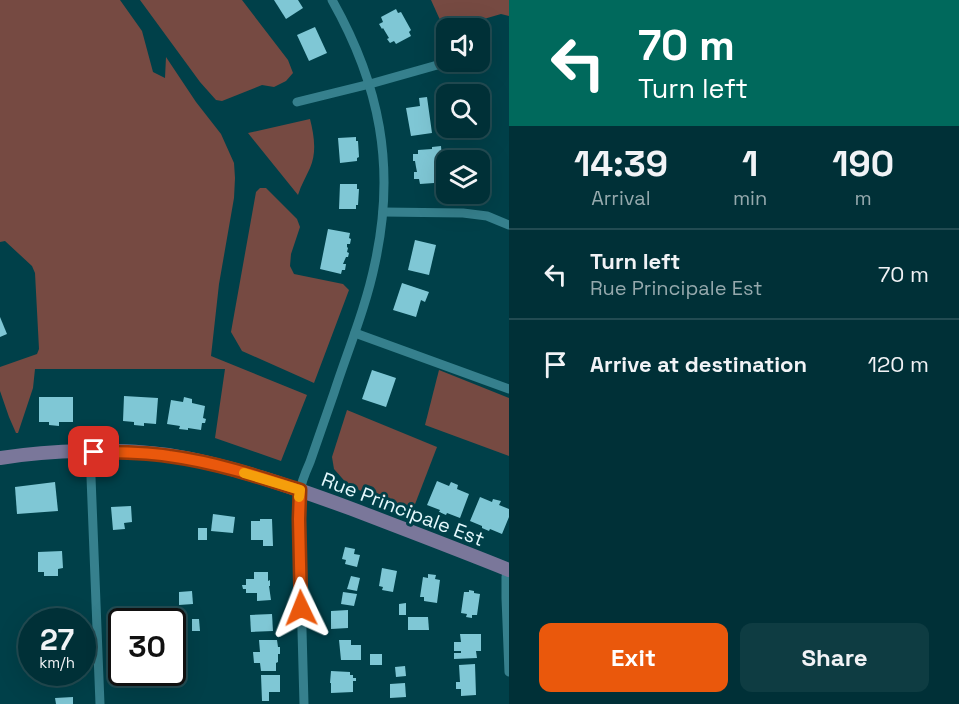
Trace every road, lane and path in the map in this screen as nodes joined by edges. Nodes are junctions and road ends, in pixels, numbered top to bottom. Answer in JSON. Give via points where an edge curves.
{"nodes":[{"id":1,"x":332,"y":0,"type":"edge"},
{"id":2,"x":436,"y":65,"type":"edge"},
{"id":3,"x":370,"y":84,"type":"junction"},
{"id":4,"x":297,"y":102,"type":"dead end"},
{"id":5,"x":383,"y":212,"type":"junction"},
{"id":6,"x":509,"y":225,"type":"edge"},
{"id":7,"x":355,"y":333,"type":"junction"},
{"id":8,"x":509,"y":389,"type":"edge"},
{"id":9,"x":90,"y":452,"type":"junction"},
{"id":10,"x":0,"y":458,"type":"edge"},
{"id":11,"x":300,"y":490,"type":"junction"},
{"id":12,"x":508,"y":570,"type":"edge"},
{"id":13,"x":509,"y":672,"type":"edge"},
{"id":14,"x":100,"y":704,"type":"edge"},
{"id":15,"x":304,"y":704,"type":"edge"}],
"edges":[{"from":1,"to":3,"type":"street","via":[[347,25]]},
{"from":2,"to":3,"type":"street"},
{"from":3,"to":4,"type":"street"},
{"from":3,"to":5,"type":"street","via":[[384,160]]},
{"from":5,"to":6,"type":"street","via":[[464,213],[487,216]]},
{"from":5,"to":7,"type":"street","via":[[375,265]]},
{"from":7,"to":8,"type":"street"},
{"from":7,"to":11,"type":"street"},
{"from":9,"to":10,"type":"main road","name":"Rue Principale Est"},
{"from":9,"to":11,"type":"main road","name":"Rue Principale Est","via":[[190,459]]},
{"from":9,"to":14,"type":"street"},
{"from":11,"to":12,"type":"main road","name":"Rue Principale Est"},
{"from":11,"to":15,"type":"street"},
{"from":12,"to":13,"type":"street"}]}
